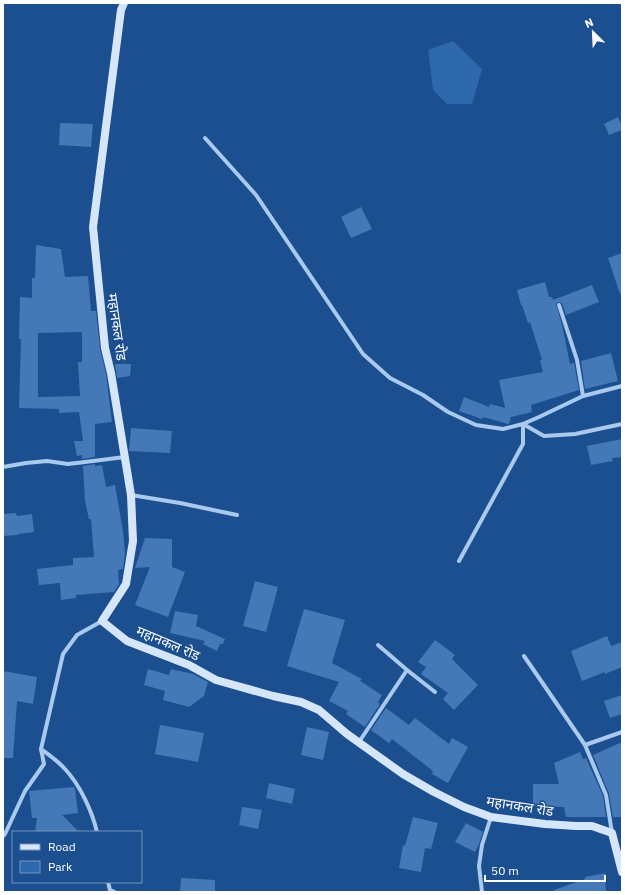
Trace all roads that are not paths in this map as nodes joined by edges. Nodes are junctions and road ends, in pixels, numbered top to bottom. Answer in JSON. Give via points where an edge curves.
{"nodes":[{"id":1,"x":124,"y":3,"type":"edge"},
{"id":2,"x":205,"y":138,"type":"dead end"},
{"id":3,"x":559,"y":305,"type":"dead end"},
{"id":4,"x":622,"y":386,"type":"edge"},
{"id":5,"x":583,"y":396,"type":"junction"},
{"id":6,"x":523,"y":424,"type":"junction"},
{"id":7,"x":622,"y":424,"type":"edge"},
{"id":8,"x":125,"y":457,"type":"junction"},
{"id":9,"x":3,"y":467,"type":"edge"},
{"id":10,"x":131,"y":495,"type":"junction"},
{"id":11,"x":237,"y":515,"type":"dead end"},
{"id":12,"x":459,"y":561,"type":"dead end"},
{"id":13,"x":102,"y":621,"type":"junction"},
{"id":14,"x":378,"y":645,"type":"dead end"},
{"id":15,"x":524,"y":656,"type":"dead end"},
{"id":16,"x":407,"y":670,"type":"junction"},
{"id":17,"x":435,"y":692,"type":"dead end"},
{"id":18,"x":622,"y":732,"type":"edge"},
{"id":19,"x":359,"y":742,"type":"junction"},
{"id":20,"x":585,"y":745,"type":"junction"},
{"id":21,"x":41,"y":749,"type":"junction"},
{"id":22,"x":491,"y":817,"type":"junction"},
{"id":23,"x":97,"y":831,"type":"edge"},
{"id":24,"x":612,"y":833,"type":"junction"},
{"id":25,"x":3,"y":836,"type":"edge"},
{"id":26,"x":622,"y":872,"type":"edge"},
{"id":27,"x":482,"y":892,"type":"edge"}],
"edges":[{"from":1,"to":8,"type":"main road","name":"महानकल रोड","via":[[121,10],[93,227],[105,348]]},
{"from":2,"to":6,"type":"street","via":[[256,195],[363,354],[390,378],[423,395],[448,412],[476,425],[503,429]]},
{"from":3,"to":5,"type":"street","via":[[576,360]]},
{"from":4,"to":5,"type":"street"},
{"from":5,"to":6,"type":"street"},
{"from":6,"to":7,"type":"street","via":[[544,436],[575,434]]},
{"from":6,"to":12,"type":"street","via":[[523,444]]},
{"from":8,"to":9,"type":"street","via":[[68,464],[47,461]]},
{"from":8,"to":10,"type":"main road","name":"महानकल रोड"},
{"from":10,"to":11,"type":"street"},
{"from":10,"to":13,"type":"main road","name":"महानकल रोड","via":[[133,541],[126,584]]},
{"from":13,"to":19,"type":"main road","name":"महानकल रोड","via":[[128,641],[189,665],[216,680],[301,702],[319,710]]},
{"from":13,"to":21,"type":"street","via":[[77,635],[63,654]]},
{"from":14,"to":16,"type":"street"},
{"from":15,"to":20,"type":"street"},
{"from":16,"to":17,"type":"street"},
{"from":16,"to":19,"type":"street"},
{"from":18,"to":20,"type":"street"},
{"from":19,"to":22,"type":"main road","name":"महानकल रोड","via":[[403,774],[434,792]]},
{"from":20,"to":24,"type":"street","via":[[606,795]]},
{"from":21,"to":23,"type":"street","via":[[64,768],[76,783],[94,818]]},
{"from":21,"to":25,"type":"street","via":[[44,764],[25,791]]},
{"from":22,"to":24,"type":"main road","name":"महानकल रोड","via":[[545,824],[592,826]]},
{"from":22,"to":27,"type":"street","via":[[482,845],[479,866]]},
{"from":24,"to":26,"type":"main road"}]}
